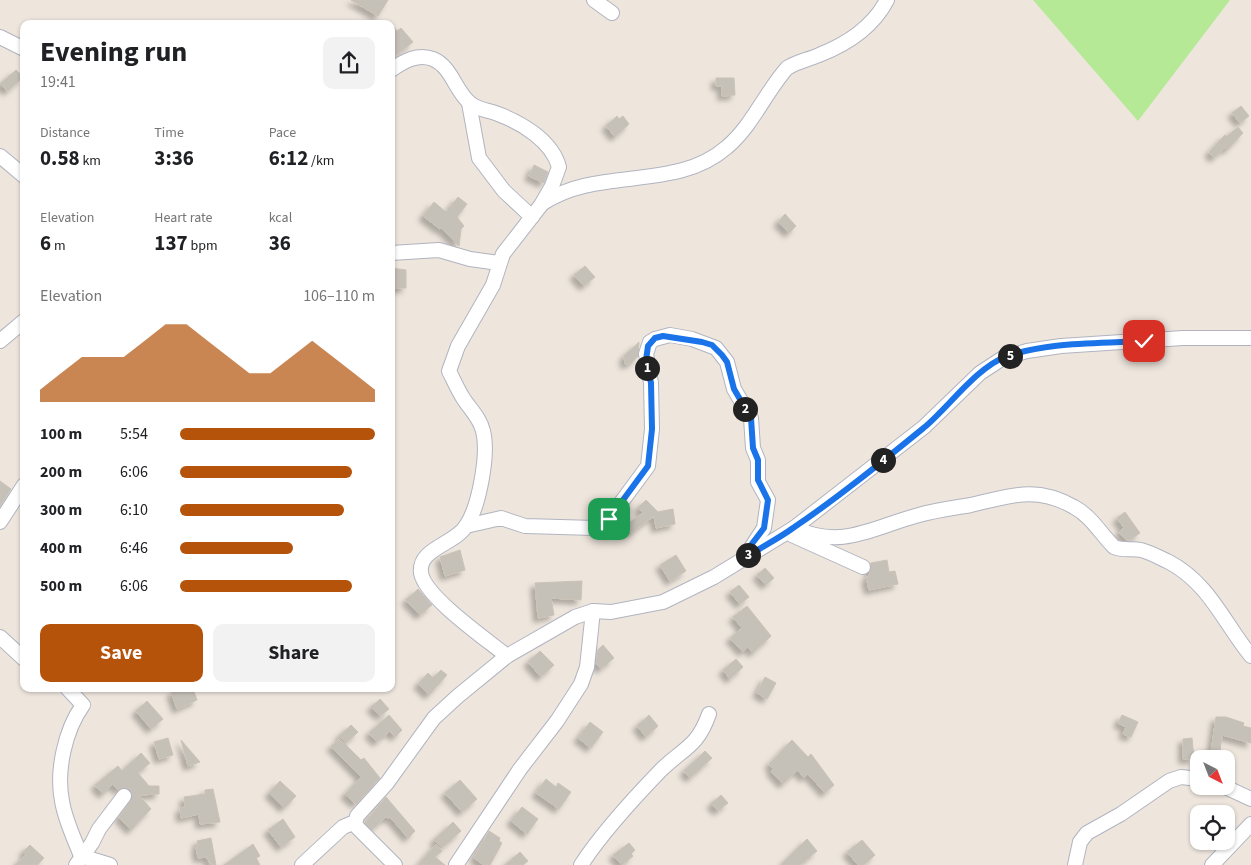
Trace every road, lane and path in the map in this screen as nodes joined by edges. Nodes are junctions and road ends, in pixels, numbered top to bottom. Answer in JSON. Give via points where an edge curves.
{"nodes":[{"id":1,"x":594,"y":0,"type":"edge"},
{"id":2,"x":887,"y":0,"type":"edge"},
{"id":3,"x":612,"y":13,"type":"dead end"},
{"id":4,"x":0,"y":37,"type":"edge"},
{"id":5,"x":20,"y":47,"type":"edge"},
{"id":6,"x":395,"y":67,"type":"edge"},
{"id":7,"x":469,"y":103,"type":"junction"},
{"id":8,"x":0,"y":156,"type":"edge"},
{"id":9,"x":20,"y":173,"type":"edge"},
{"id":10,"x":541,"y":204,"type":"junction"},
{"id":11,"x":532,"y":217,"type":"junction"},
{"id":12,"x":395,"y":254,"type":"edge"},
{"id":13,"x":500,"y":263,"type":"junction"},
{"id":14,"x":20,"y":324,"type":"edge"},
{"id":15,"x":1251,"y":338,"type":"edge"},
{"id":16,"x":0,"y":341,"type":"edge"},
{"id":17,"x":20,"y":491,"type":"edge"},
{"id":18,"x":0,"y":522,"type":"edge"},
{"id":19,"x":466,"y":526,"type":"junction"},
{"id":20,"x":791,"y":530,"type":"junction"},
{"id":21,"x":745,"y":558,"type":"junction"},
{"id":22,"x":863,"y":567,"type":"dead end"},
{"id":23,"x":593,"y":611,"type":"junction"},
{"id":24,"x":0,"y":637,"type":"edge"},
{"id":25,"x":20,"y":655,"type":"edge"},
{"id":26,"x":507,"y":656,"type":"junction"},
{"id":27,"x":1251,"y":656,"type":"edge"},
{"id":28,"x":71,"y":692,"type":"edge"},
{"id":29,"x":709,"y":714,"type":"dead end"},
{"id":30,"x":1190,"y":778,"type":"edge"},
{"id":31,"x":1235,"y":792,"type":"edge"},
{"id":32,"x":124,"y":796,"type":"dead end"},
{"id":33,"x":1251,"y":799,"type":"edge"},
{"id":34,"x":355,"y":822,"type":"junction"},
{"id":35,"x":1251,"y":824,"type":"edge"},
{"id":36,"x":79,"y":860,"type":"edge"},
{"id":37,"x":110,"y":865,"type":"edge"},
{"id":38,"x":302,"y":865,"type":"edge"},
{"id":39,"x":395,"y":865,"type":"edge"},
{"id":40,"x":456,"y":865,"type":"edge"},
{"id":41,"x":581,"y":865,"type":"edge"},
{"id":42,"x":1075,"y":865,"type":"edge"},
{"id":43,"x":1212,"y":865,"type":"edge"}],
"edges":[{"from":1,"to":3,"type":"street"},
{"from":2,"to":10,"type":"street","via":[[864,30],[833,49],[787,68],[732,141],[706,161],[669,174],[573,188]]},
{"from":4,"to":5,"type":"street"},
{"from":6,"to":7,"type":"street","via":[[420,56],[433,59],[448,72]]},
{"from":7,"to":10,"type":"street","via":[[530,131],[557,158],[557,176]]},
{"from":7,"to":11,"type":"street","via":[[479,158],[504,191]]},
{"from":8,"to":9,"type":"street"},
{"from":10,"to":11,"type":"street"},
{"from":11,"to":13,"type":"street","via":[[510,242]]},
{"from":12,"to":13,"type":"street","via":[[439,250],[470,260]]},
{"from":13,"to":19,"type":"street","via":[[493,285],[458,346],[449,371],[484,432],[478,501]]},
{"from":14,"to":16,"type":"street"},
{"from":15,"to":20,"type":"street","via":[[1183,338],[1060,346],[1003,358],[980,374],[924,427]]},
{"from":17,"to":18,"type":"street"},
{"from":19,"to":21,"type":"street","via":[[501,518],[525,526],[595,528],[606,523],[648,466],[652,429],[651,383],[646,354],[655,338],[670,336],[692,339],[716,348],[727,362],[734,389],[751,418],[758,480],[768,500],[764,528]]},
{"from":19,"to":26,"type":"street","via":[[453,540],[423,559],[423,578],[436,598]]},
{"from":20,"to":21,"type":"street"},
{"from":20,"to":22,"type":"street"},
{"from":20,"to":27,"type":"street","via":[[846,538],[920,514],[1011,494],[1046,496],[1063,501],[1084,514],[1114,547],[1142,550],[1183,571],[1212,598]]},
{"from":21,"to":23,"type":"street","via":[[663,602],[610,612]]},
{"from":23,"to":26,"type":"street","via":[[562,622]]},
{"from":23,"to":40,"type":"street","via":[[587,667],[581,684]]},
{"from":24,"to":25,"type":"street"},
{"from":26,"to":34,"type":"street","via":[[434,718]]},
{"from":28,"to":36,"type":"street","via":[[83,705],[70,731],[62,771],[61,800]]},
{"from":29,"to":41,"type":"street","via":[[702,733],[694,743],[662,770]]},
{"from":30,"to":42,"type":"street","via":[[1170,781],[1087,834],[1080,842]]},
{"from":31,"to":33,"type":"street"},
{"from":32,"to":36,"type":"street"},
{"from":34,"to":38,"type":"street","via":[[343,828]]},
{"from":34,"to":39,"type":"street"},
{"from":35,"to":43,"type":"street"},
{"from":36,"to":37,"type":"street"}]}
